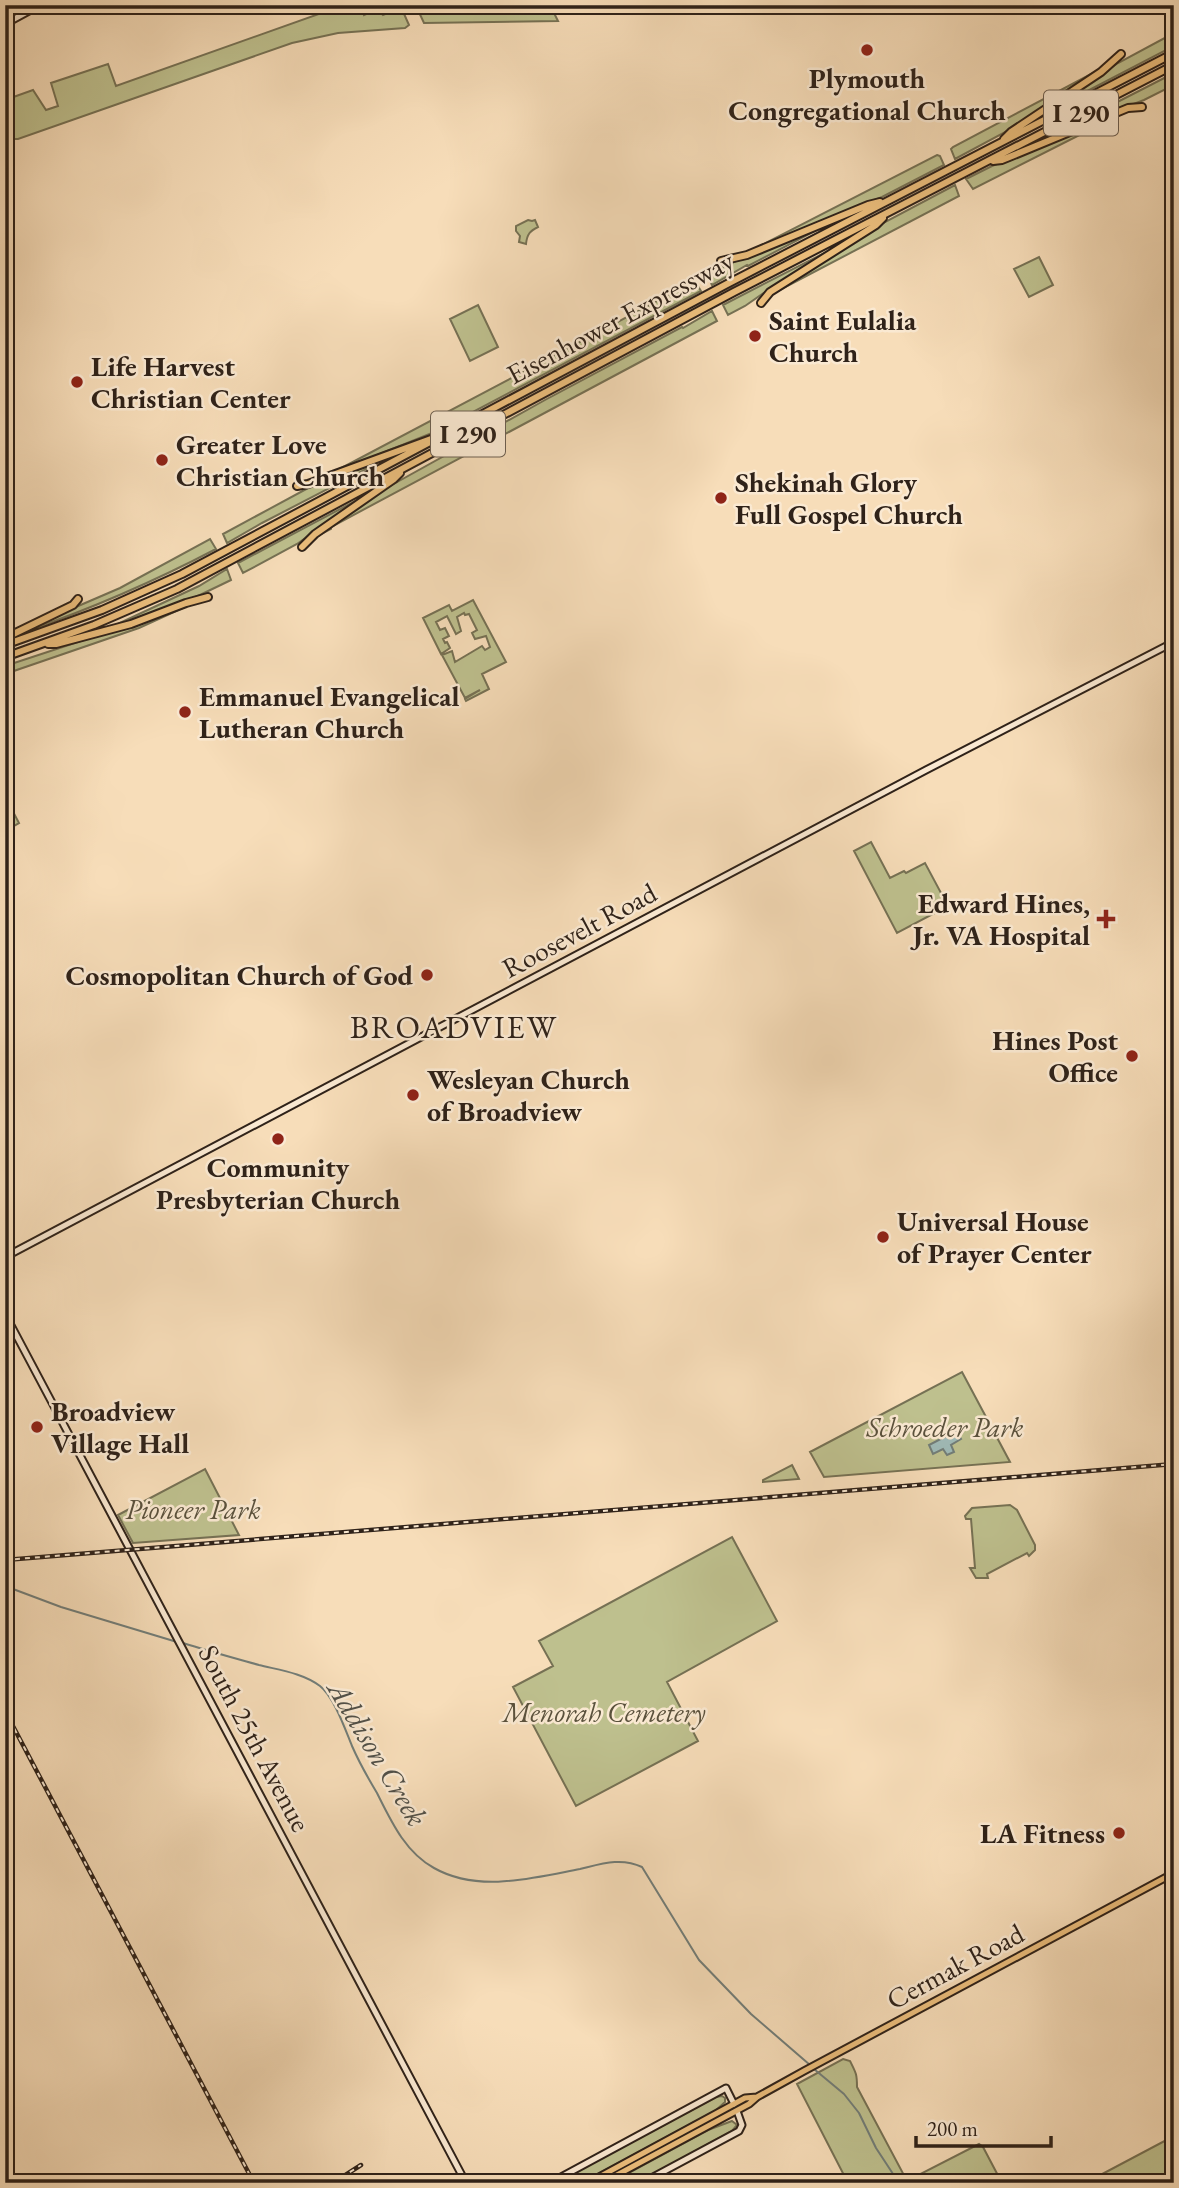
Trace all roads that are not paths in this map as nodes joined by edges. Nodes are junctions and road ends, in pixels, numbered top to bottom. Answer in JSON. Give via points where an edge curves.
{"nodes":[{"id":1,"x":40,"y":5,"type":"edge"},
{"id":2,"x":5,"y":24,"type":"edge"},
{"id":3,"x":1174,"y":53,"type":"edge"},
{"id":4,"x":1121,"y":54,"type":"dead end"},
{"id":5,"x":1174,"y":65,"type":"edge"},
{"id":6,"x":1142,"y":107,"type":"dead end"},
{"id":7,"x":1000,"y":144,"type":"junction"},
{"id":8,"x":988,"y":161,"type":"junction"},
{"id":9,"x":889,"y":200,"type":"junction"},
{"id":10,"x":888,"y":213,"type":"junction"},
{"id":11,"x":721,"y":261,"type":"dead end"},
{"id":12,"x":761,"y":303,"type":"dead end"},
{"id":13,"x":440,"y":437,"type":"junction"},
{"id":14,"x":406,"y":467,"type":"junction"},
{"id":15,"x":297,"y":486,"type":"dead end"},
{"id":16,"x":302,"y":548,"type":"dead end"},
{"id":17,"x":208,"y":597,"type":"dead end"},
{"id":18,"x":78,"y":600,"type":"dead end"},
{"id":19,"x":5,"y":638,"type":"edge"},
{"id":20,"x":1173,"y":643,"type":"edge"},
{"id":21,"x":42,"y":644,"type":"junction"},
{"id":22,"x":5,"y":645,"type":"edge"},
{"id":23,"x":5,"y":657,"type":"edge"},
{"id":24,"x":5,"y":1257,"type":"edge"},
{"id":25,"x":5,"y":1314,"type":"edge"},
{"id":26,"x":1174,"y":1873,"type":"edge"},
{"id":27,"x":757,"y":2097,"type":"junction"},
{"id":28,"x":734,"y":2104,"type":"junction"},
{"id":29,"x":737,"y":2111,"type":"junction"},
{"id":30,"x":466,"y":2183,"type":"edge"},
{"id":31,"x":550,"y":2183,"type":"edge"},
{"id":32,"x":587,"y":2183,"type":"edge"},
{"id":33,"x":602,"y":2183,"type":"edge"},
{"id":34,"x":642,"y":2183,"type":"edge"}],
"edges":[{"from":1,"to":2,"type":"main road"},
{"from":3,"to":7,"type":"highway","name":"Eisenhower Expressway","number":"I 290"},
{"from":4,"to":7,"type":"highway"},
{"from":5,"to":8,"type":"highway","name":"Eisenhower Expressway","number":"I 290"},
{"from":6,"to":8,"type":"highway","via":[[1128,108],[1002,160]]},
{"from":7,"to":9,"type":"highway","name":"Eisenhower Expressway","number":"I 290"},
{"from":8,"to":10,"type":"highway","name":"Eisenhower Expressway","number":"I 290"},
{"from":9,"to":11,"type":"highway"},
{"from":9,"to":13,"type":"highway","name":"Eisenhower Expressway","number":"I 290"},
{"from":10,"to":12,"type":"highway","via":[[770,292]]},
{"from":10,"to":14,"type":"highway","name":"Eisenhower Expressway","number":"I 290"},
{"from":13,"to":15,"type":"highway"},
{"from":13,"to":22,"type":"highway","name":"Eisenhower Expressway","number":"I 290","via":[[153,589]]},
{"from":14,"to":16,"type":"highway"},
{"from":14,"to":21,"type":"highway","name":"Eisenhower Expressway","number":"I 290","via":[[177,589]]},
{"from":17,"to":21,"type":"highway","via":[[117,628]]},
{"from":18,"to":19,"type":"highway"},
{"from":20,"to":24,"type":"main road","name":"Roosevelt Road"},
{"from":21,"to":23,"type":"highway","name":"Eisenhower Expressway","number":"I 290"},
{"from":25,"to":30,"type":"main road","name":"South 25th Avenue"},
{"from":26,"to":27,"type":"main road","name":"Cermak Road"},
{"from":27,"to":28,"type":"main road","name":"Cermak Road"},
{"from":27,"to":29,"type":"main road","name":"Cermak Road"},
{"from":28,"to":31,"type":"main road","via":[[726,2088]]},
{"from":28,"to":32,"type":"main road","name":"Cermak Road"},
{"from":29,"to":33,"type":"main road","name":"Cermak Road"},
{"from":29,"to":34,"type":"main road","via":[[743,2125],[739,2131]]}]}
